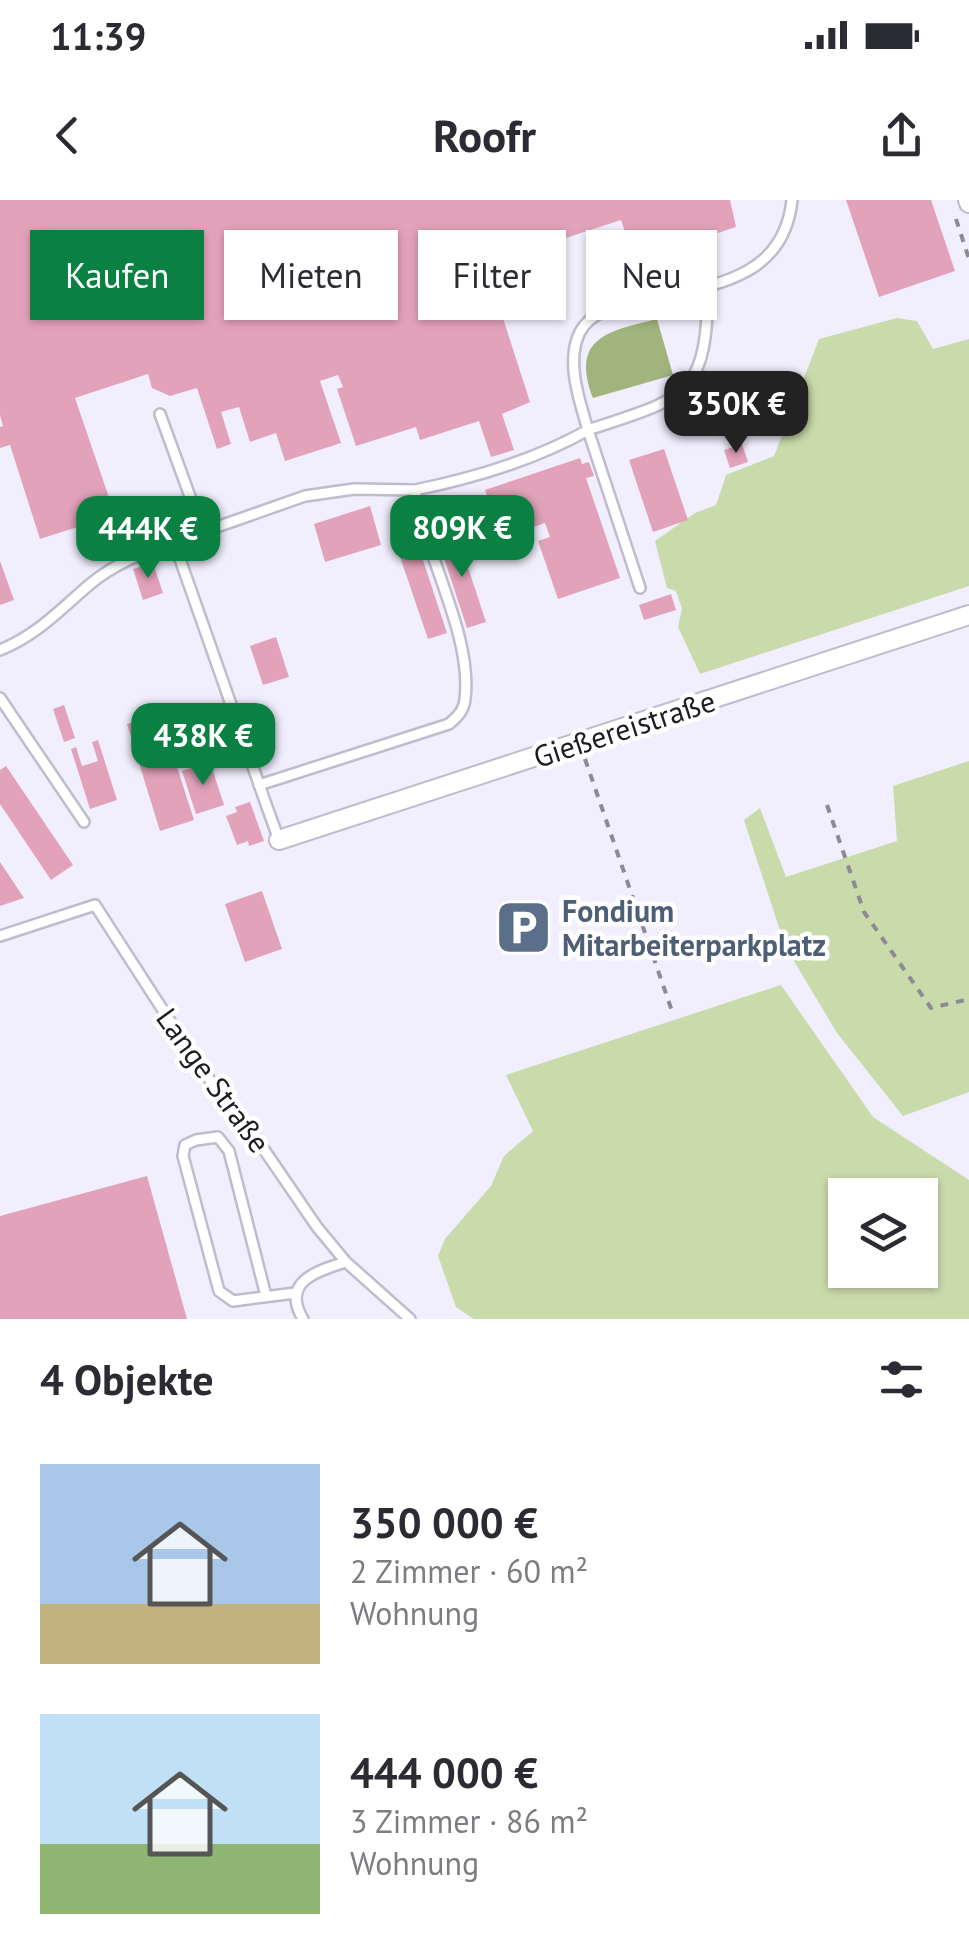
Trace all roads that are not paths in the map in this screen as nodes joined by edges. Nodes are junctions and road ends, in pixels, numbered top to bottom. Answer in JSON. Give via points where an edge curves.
{"nodes":[{"id":1,"x":792,"y":200,"type":"edge"},
{"id":2,"x":717,"y":282,"type":"edge"},
{"id":3,"x":590,"y":320,"type":"edge"},
{"id":4,"x":706,"y":320,"type":"edge"},
{"id":5,"x":160,"y":414,"type":"dead end"},
{"id":6,"x":588,"y":430,"type":"junction"},
{"id":7,"x":415,"y":490,"type":"junction"},
{"id":8,"x":203,"y":532,"type":"junction"},
{"id":9,"x":174,"y":542,"type":"junction"},
{"id":10,"x":640,"y":588,"type":"dead end"},
{"id":11,"x":969,"y":615,"type":"edge"},
{"id":12,"x":0,"y":650,"type":"edge"},
{"id":13,"x":0,"y":698,"type":"edge"},
{"id":14,"x":259,"y":785,"type":"junction"},
{"id":15,"x":84,"y":822,"type":"dead end"},
{"id":16,"x":279,"y":840,"type":"joint"},
{"id":17,"x":0,"y":936,"type":"edge"},
{"id":18,"x":346,"y":1262,"type":"junction"},
{"id":19,"x":295,"y":1294,"type":"junction"},
{"id":20,"x":266,"y":1296,"type":"junction"},
{"id":21,"x":304,"y":1319,"type":"edge"},
{"id":22,"x":410,"y":1319,"type":"edge"}],
"edges":[{"from":1,"to":2,"type":"lane","via":[[774,249],[758,266]]},
{"from":3,"to":6,"type":"lane","via":[[574,352]]},
{"from":4,"to":6,"type":"lane","via":[[694,380],[664,405]]},
{"from":5,"to":8,"type":"lane"},
{"from":6,"to":7,"type":"lane","via":[[558,448]]},
{"from":6,"to":10,"type":"lane"},
{"from":7,"to":8,"type":"lane","via":[[305,496]]},
{"from":7,"to":14,"type":"lane","via":[[420,526],[460,639],[462,712],[449,724]]},
{"from":8,"to":9,"type":"lane"},
{"from":9,"to":12,"type":"lane","via":[[127,558],[58,615]]},
{"from":9,"to":14,"type":"lane"},
{"from":11,"to":16,"type":"street","name":"Gießereistraße"},
{"from":13,"to":15,"type":"lane"},
{"from":14,"to":16,"type":"lane"},
{"from":17,"to":18,"type":"lane","name":"Lange Straße","via":[[95,906],[201,1069]]},
{"from":18,"to":19,"type":"lane","via":[[315,1272]]},
{"from":18,"to":22,"type":"lane","name":"Lange Straße"},
{"from":19,"to":20,"type":"lane"},
{"from":19,"to":21,"type":"lane"},
{"from":20,"to":20,"type":"lane","via":[[233,1300],[220,1291],[182,1156],[185,1145],[218,1137],[229,1151]]}]}
